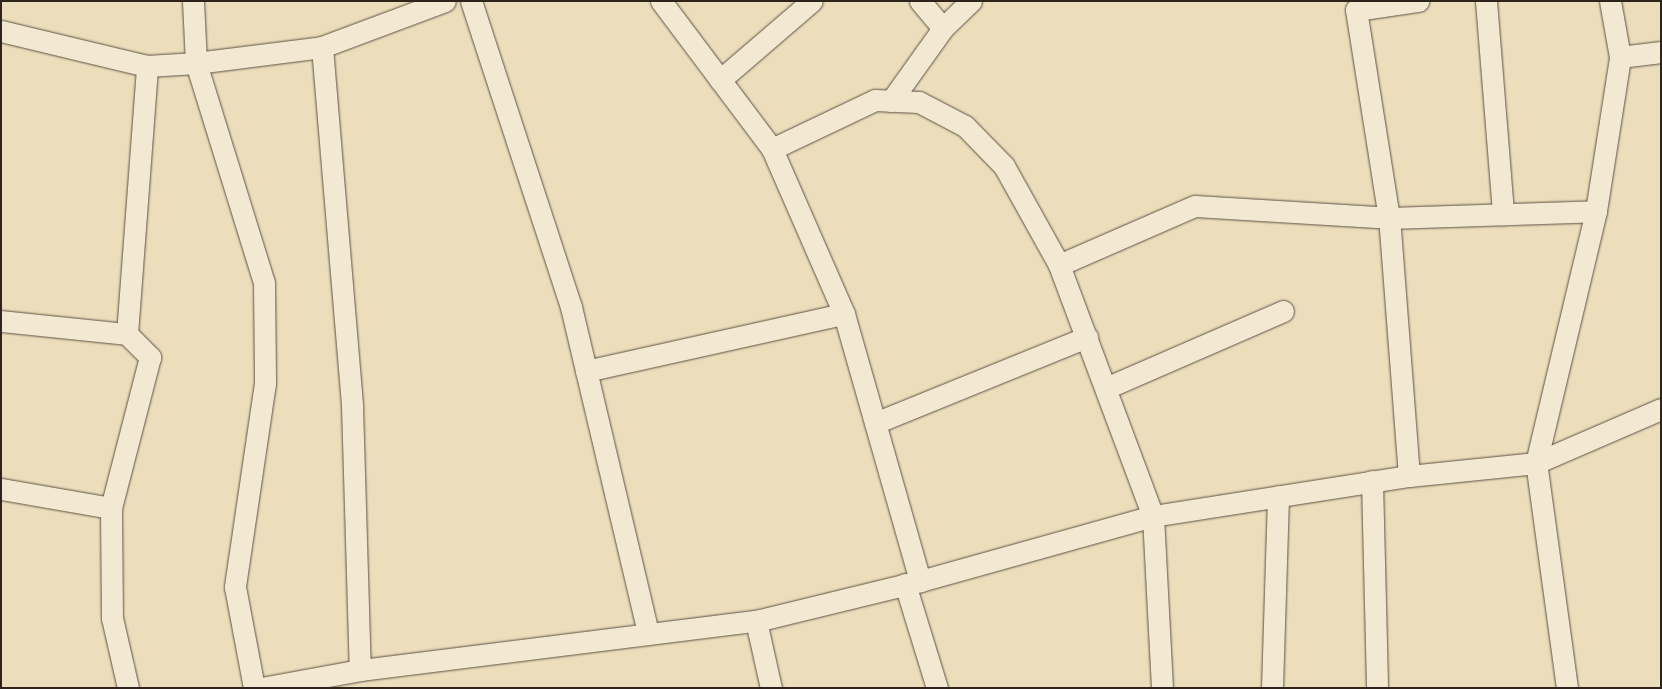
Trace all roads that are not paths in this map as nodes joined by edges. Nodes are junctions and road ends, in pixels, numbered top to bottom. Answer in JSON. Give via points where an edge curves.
{"nodes":[{"id":1,"x":193,"y":1,"type":"edge"},
{"id":2,"x":445,"y":1,"type":"edge"},
{"id":3,"x":471,"y":1,"type":"edge"},
{"id":4,"x":661,"y":1,"type":"edge"},
{"id":5,"x":812,"y":1,"type":"edge"},
{"id":6,"x":920,"y":1,"type":"edge"},
{"id":7,"x":971,"y":1,"type":"edge"},
{"id":8,"x":1418,"y":1,"type":"edge"},
{"id":9,"x":1486,"y":1,"type":"edge"},
{"id":10,"x":1610,"y":1,"type":"edge"},
{"id":11,"x":943,"y":28,"type":"junction"},
{"id":12,"x":1,"y":31,"type":"edge"},
{"id":13,"x":322,"y":47,"type":"junction"},
{"id":14,"x":1661,"y":52,"type":"edge"},
{"id":15,"x":1620,"y":57,"type":"junction"},
{"id":16,"x":196,"y":64,"type":"junction"},
{"id":17,"x":147,"y":66,"type":"junction"},
{"id":18,"x":720,"y":80,"type":"junction"},
{"id":19,"x":891,"y":101,"type":"junction"},
{"id":20,"x":772,"y":149,"type":"junction"},
{"id":21,"x":1596,"y":211,"type":"junction"},
{"id":22,"x":1503,"y":214,"type":"junction"},
{"id":23,"x":1389,"y":218,"type":"junction"},
{"id":24,"x":1059,"y":265,"type":"junction"},
{"id":25,"x":1283,"y":311,"type":"dead end"},
{"id":26,"x":844,"y":314,"type":"junction"},
{"id":27,"x":1,"y":321,"type":"edge"},
{"id":28,"x":128,"y":334,"type":"junction"},
{"id":29,"x":1086,"y":337,"type":"junction"},
{"id":30,"x":586,"y":371,"type":"junction"},
{"id":31,"x":1106,"y":388,"type":"junction"},
{"id":32,"x":1661,"y":409,"type":"edge"},
{"id":33,"x":875,"y":423,"type":"junction"},
{"id":34,"x":1536,"y":463,"type":"junction"},
{"id":35,"x":1409,"y":476,"type":"junction"},
{"id":36,"x":1372,"y":481,"type":"junction"},
{"id":37,"x":1,"y":489,"type":"edge"},
{"id":38,"x":1278,"y":496,"type":"junction"},
{"id":39,"x":111,"y":508,"type":"junction"},
{"id":40,"x":1153,"y":516,"type":"junction"},
{"id":41,"x":913,"y":582,"type":"junction"},
{"id":42,"x":756,"y":621,"type":"junction"},
{"id":43,"x":648,"y":634,"type":"junction"},
{"id":44,"x":360,"y":670,"type":"junction"},
{"id":45,"x":128,"y":688,"type":"edge"},
{"id":46,"x":254,"y":688,"type":"edge"},
{"id":47,"x":262,"y":688,"type":"edge"},
{"id":48,"x":771,"y":688,"type":"edge"},
{"id":49,"x":937,"y":688,"type":"edge"},
{"id":50,"x":1162,"y":688,"type":"edge"},
{"id":51,"x":1272,"y":688,"type":"edge"},
{"id":52,"x":1377,"y":688,"type":"edge"},
{"id":53,"x":1567,"y":688,"type":"edge"}],
"edges":[{"from":1,"to":16,"type":"street"},
{"from":2,"to":13,"type":"street"},
{"from":3,"to":30,"type":"street","via":[[571,307]]},
{"from":4,"to":18,"type":"street"},
{"from":5,"to":18,"type":"street"},
{"from":6,"to":11,"type":"street"},
{"from":7,"to":11,"type":"street"},
{"from":8,"to":23,"type":"street","via":[[1356,10]]},
{"from":9,"to":22,"type":"street"},
{"from":10,"to":15,"type":"street"},
{"from":11,"to":19,"type":"street"},
{"from":12,"to":17,"type":"street"},
{"from":13,"to":16,"type":"street"},
{"from":13,"to":44,"type":"street","via":[[352,406]]},
{"from":14,"to":15,"type":"street"},
{"from":15,"to":21,"type":"street"},
{"from":16,"to":17,"type":"street"},
{"from":16,"to":46,"type":"street","via":[[264,282],[265,383],[235,587]]},
{"from":17,"to":28,"type":"street"},
{"from":18,"to":20,"type":"street"},
{"from":19,"to":20,"type":"street","via":[[875,100]]},
{"from":19,"to":24,"type":"street","via":[[919,102],[965,126],[1004,166]]},
{"from":20,"to":26,"type":"street"},
{"from":21,"to":22,"type":"street"},
{"from":21,"to":34,"type":"street"},
{"from":22,"to":23,"type":"street"},
{"from":23,"to":24,"type":"street","via":[[1195,206]]},
{"from":23,"to":35,"type":"street"},
{"from":24,"to":29,"type":"street"},
{"from":25,"to":31,"type":"street"},
{"from":26,"to":30,"type":"street"},
{"from":26,"to":33,"type":"street"},
{"from":27,"to":28,"type":"street"},
{"from":28,"to":39,"type":"street","via":[[150,358]]},
{"from":29,"to":31,"type":"street"},
{"from":29,"to":33,"type":"street"},
{"from":30,"to":43,"type":"street"},
{"from":31,"to":40,"type":"street"},
{"from":32,"to":34,"type":"street"},
{"from":33,"to":41,"type":"street"},
{"from":34,"to":35,"type":"street"},
{"from":34,"to":53,"type":"street"},
{"from":35,"to":36,"type":"street"},
{"from":36,"to":38,"type":"street"},
{"from":36,"to":52,"type":"street"},
{"from":37,"to":39,"type":"street"},
{"from":38,"to":40,"type":"street"},
{"from":38,"to":51,"type":"street"},
{"from":39,"to":45,"type":"street","via":[[112,618]]},
{"from":40,"to":41,"type":"street"},
{"from":40,"to":50,"type":"street"},
{"from":41,"to":42,"type":"street"},
{"from":41,"to":49,"type":"street"},
{"from":42,"to":43,"type":"street"},
{"from":42,"to":48,"type":"street"},
{"from":43,"to":44,"type":"street"},
{"from":44,"to":47,"type":"street"}]}
